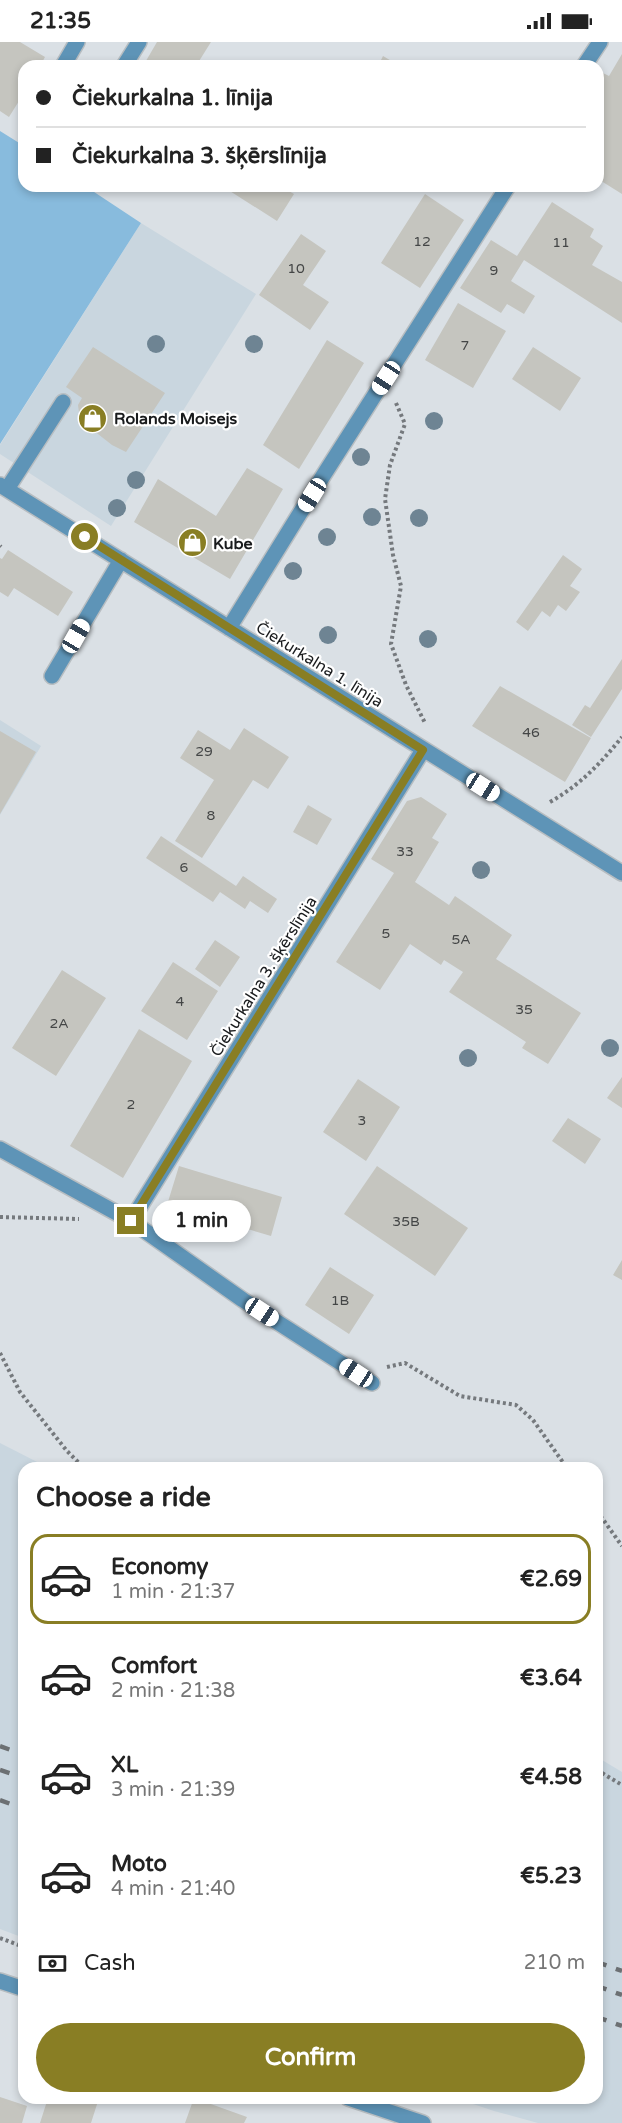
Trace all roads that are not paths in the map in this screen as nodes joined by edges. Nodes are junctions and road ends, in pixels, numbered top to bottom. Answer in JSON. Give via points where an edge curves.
{"nodes":[{"id":1,"x":139,"y":42,"type":"edge"},
{"id":2,"x":600,"y":42,"type":"edge"},
{"id":3,"x":70,"y":44,"type":"edge"},
{"id":4,"x":65,"y":60,"type":"edge"},
{"id":5,"x":128,"y":60,"type":"edge"},
{"id":6,"x":588,"y":60,"type":"edge"},
{"id":7,"x":504,"y":192,"type":"edge"},
{"id":8,"x":63,"y":402,"type":"dead end"},
{"id":9,"x":4,"y":487,"type":"edge"},
{"id":10,"x":121,"y":560,"type":"junction"},
{"id":11,"x":229,"y":628,"type":"junction"},
{"id":12,"x":52,"y":676,"type":"dead end"},
{"id":13,"x":423,"y":750,"type":"junction"},
{"id":14,"x":622,"y":873,"type":"edge"},
{"id":15,"x":0,"y":1149,"type":"edge"},
{"id":16,"x":131,"y":1221,"type":"junction"},
{"id":17,"x":372,"y":1383,"type":"dead end"},
{"id":18,"x":0,"y":1981,"type":"edge"},
{"id":19,"x":18,"y":1987,"type":"edge"},
{"id":20,"x":366,"y":2104,"type":"edge"},
{"id":21,"x":423,"y":2123,"type":"edge"}],
"edges":[{"from":1,"to":5,"type":"street"},
{"from":2,"to":6,"type":"street"},
{"from":3,"to":4,"type":"street"},
{"from":7,"to":11,"type":"street"},
{"from":8,"to":9,"type":"street"},
{"from":9,"to":10,"type":"street","name":"Čiekurkalna 1. līnija"},
{"from":10,"to":11,"type":"street","name":"Čiekurkalna 1. līnija"},
{"from":10,"to":12,"type":"street"},
{"from":11,"to":13,"type":"street","name":"Čiekurkalna 1. līnija"},
{"from":13,"to":14,"type":"street","name":"Čiekurkalna 1. līnija"},
{"from":13,"to":16,"type":"street","name":"Čiekurkalna 3. šķērslīnija"},
{"from":15,"to":16,"type":"street"},
{"from":16,"to":17,"type":"street","via":[[243,1300]]},
{"from":18,"to":19,"type":"street"},
{"from":20,"to":21,"type":"street"}]}
